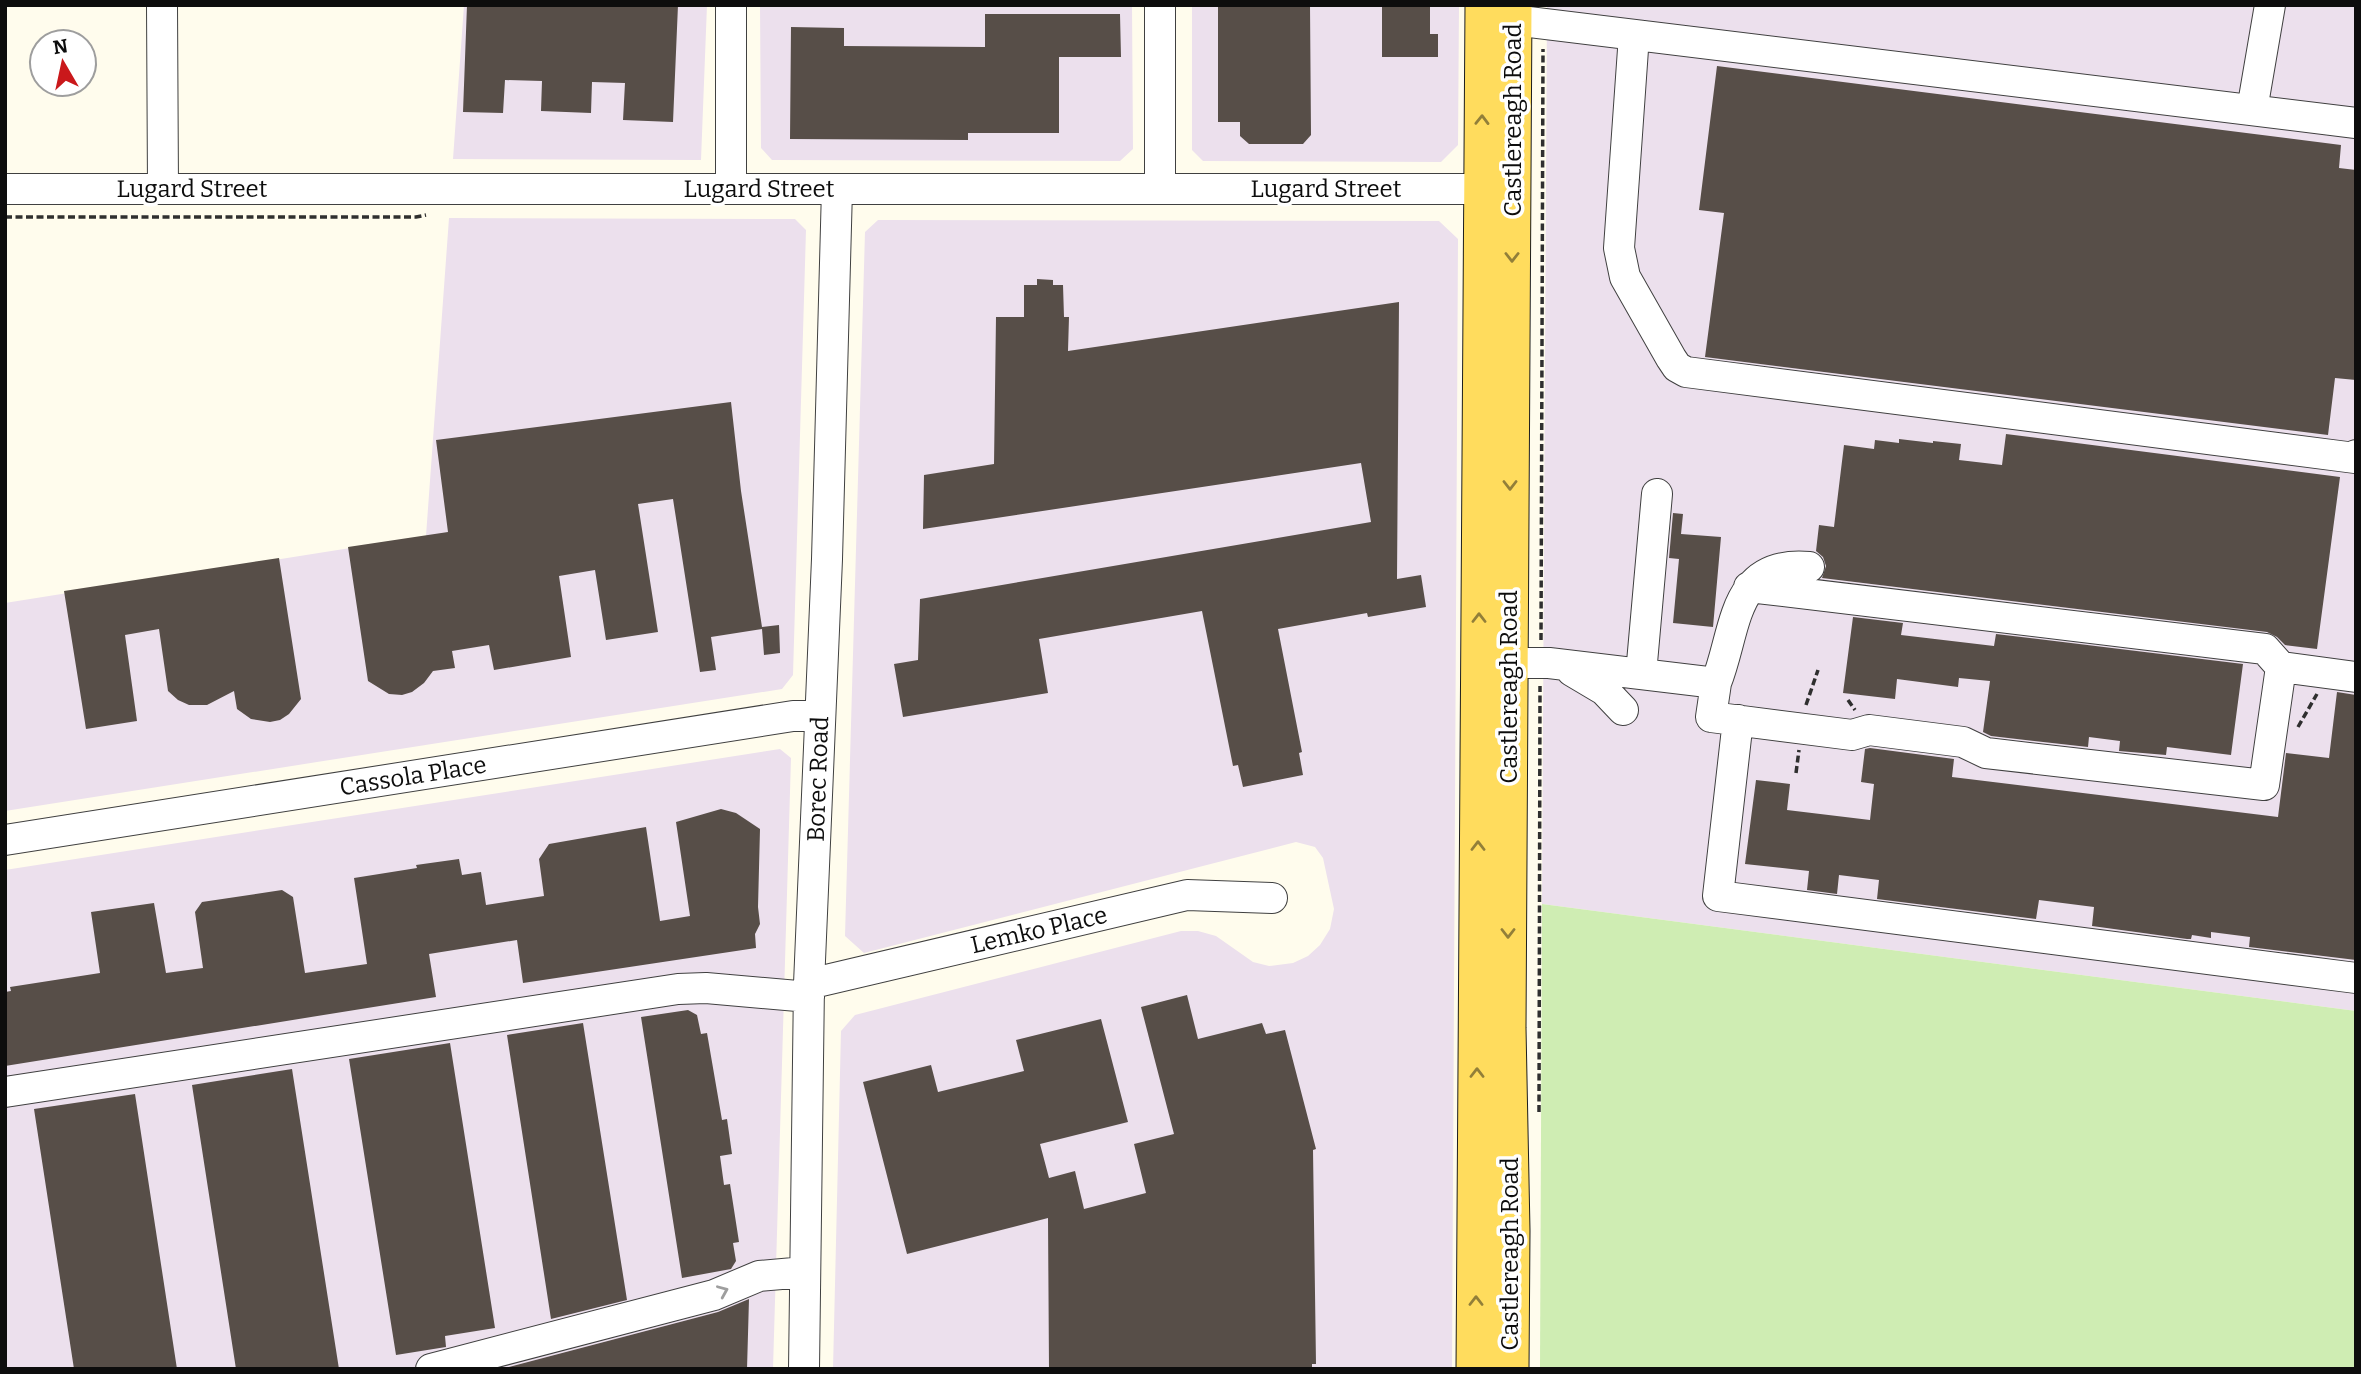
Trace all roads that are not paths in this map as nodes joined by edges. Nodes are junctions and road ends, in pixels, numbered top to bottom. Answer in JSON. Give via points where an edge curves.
{"nodes":[{"id":1,"x":162,"y":5,"type":"edge"},
{"id":2,"x":731,"y":5,"type":"edge"},
{"id":3,"x":1160,"y":5,"type":"edge"},
{"id":4,"x":2270,"y":5,"type":"edge"},
{"id":5,"x":1503,"y":10,"type":"edge"},
{"id":6,"x":1634,"y":35,"type":"junction"},
{"id":7,"x":2252,"y":110,"type":"junction"},
{"id":8,"x":2356,"y":123,"type":"edge"},
{"id":9,"x":5,"y":188,"type":"edge"},
{"id":10,"x":163,"y":189,"type":"junction"},
{"id":11,"x":837,"y":189,"type":"junction"},
{"id":12,"x":1160,"y":189,"type":"junction"},
{"id":13,"x":1497,"y":189,"type":"junction"},
{"id":14,"x":731,"y":190,"type":"junction"},
{"id":15,"x":2356,"y":455,"type":"edge"},
{"id":16,"x":1657,"y":494,"type":"dead end"},
{"id":17,"x":1809,"y":567,"type":"dead end"},
{"id":18,"x":1749,"y":586,"type":"junction"},
{"id":19,"x":1509,"y":663,"type":"junction"},
{"id":20,"x":1559,"y":664,"type":"junction"},
{"id":21,"x":2281,"y":667,"type":"junction"},
{"id":22,"x":1641,"y":674,"type":"junction"},
{"id":23,"x":2356,"y":677,"type":"edge"},
{"id":24,"x":1716,"y":683,"type":"junction"},
{"id":25,"x":1623,"y":709,"type":"dead end"},
{"id":26,"x":820,"y":716,"type":"junction"},
{"id":27,"x":1738,"y":720,"type":"junction"},
{"id":28,"x":5,"y":840,"type":"edge"},
{"id":29,"x":1272,"y":898,"type":"dead end"},
{"id":30,"x":2356,"y":978,"type":"edge"},
{"id":31,"x":809,"y":991,"type":"junction"},
{"id":32,"x":5,"y":1092,"type":"edge"},
{"id":33,"x":805,"y":1272,"type":"junction"},
{"id":34,"x":430,"y":1369,"type":"edge"},
{"id":35,"x":804,"y":1369,"type":"edge"},
{"id":36,"x":1475,"y":1369,"type":"edge"},
{"id":37,"x":1510,"y":1369,"type":"edge"}],
"edges":[{"from":1,"to":10,"type":"street"},
{"from":2,"to":14,"type":"street"},
{"from":3,"to":12,"type":"street"},
{"from":4,"to":7,"type":"street"},
{"from":5,"to":6,"type":"street"},
{"from":5,"to":13,"type":"main road","name":"Castlereagh Road"},
{"from":6,"to":7,"type":"street"},
{"from":6,"to":15,"type":"street","via":[[1620,256],[1625,277],[1677,367],[1686,372]]},
{"from":7,"to":8,"type":"street"},
{"from":9,"to":10,"type":"street","name":"Lugard Street"},
{"from":10,"to":14,"type":"street","name":"Lugard Street"},
{"from":11,"to":12,"type":"street","name":"Lugard Street"},
{"from":11,"to":14,"type":"street","name":"Lugard Street"},
{"from":11,"to":26,"type":"street","name":"Borec Road"},
{"from":12,"to":13,"type":"street","name":"Lugard Street"},
{"from":13,"to":19,"type":"main road","name":"Castlereagh Road","one_way":true},
{"from":36,"to":13,"type":"main road","name":"Castlereagh Road","one_way":true},
{"from":16,"to":22,"type":"street"},
{"from":17,"to":18,"type":"street","via":[[1778,568]]},
{"from":18,"to":21,"type":"street","via":[[2264,649]]},
{"from":18,"to":24,"type":"street"},
{"from":19,"to":20,"type":"street"},
{"from":19,"to":37,"type":"main road","name":"Castlereagh Road","one_way":true},
{"from":20,"to":22,"type":"street"},
{"from":20,"to":25,"type":"street","via":[[1604,690]]},
{"from":21,"to":23,"type":"street"},
{"from":21,"to":27,"type":"street","via":[[2264,785],[1986,753],[1963,742],[1869,730],[1852,735]]},
{"from":22,"to":24,"type":"street"},
{"from":24,"to":27,"type":"street","via":[[1711,717]]},
{"from":26,"to":28,"type":"street","name":"Cassola Place","via":[[793,716]]},
{"from":26,"to":31,"type":"street","name":"Borec Road"},
{"from":27,"to":30,"type":"street","via":[[1718,896]]},
{"from":29,"to":31,"type":"street","name":"Lemko Place","via":[[1187,895]]},
{"from":31,"to":32,"type":"street","name":"Lemko Place","via":[[678,989]]},
{"from":31,"to":33,"type":"street","name":"Borec Road"},
{"from":34,"to":33,"type":"street","one_way":true,"via":[[714,1295],[759,1276]]},
{"from":33,"to":35,"type":"street","name":"Borec Road"}]}
